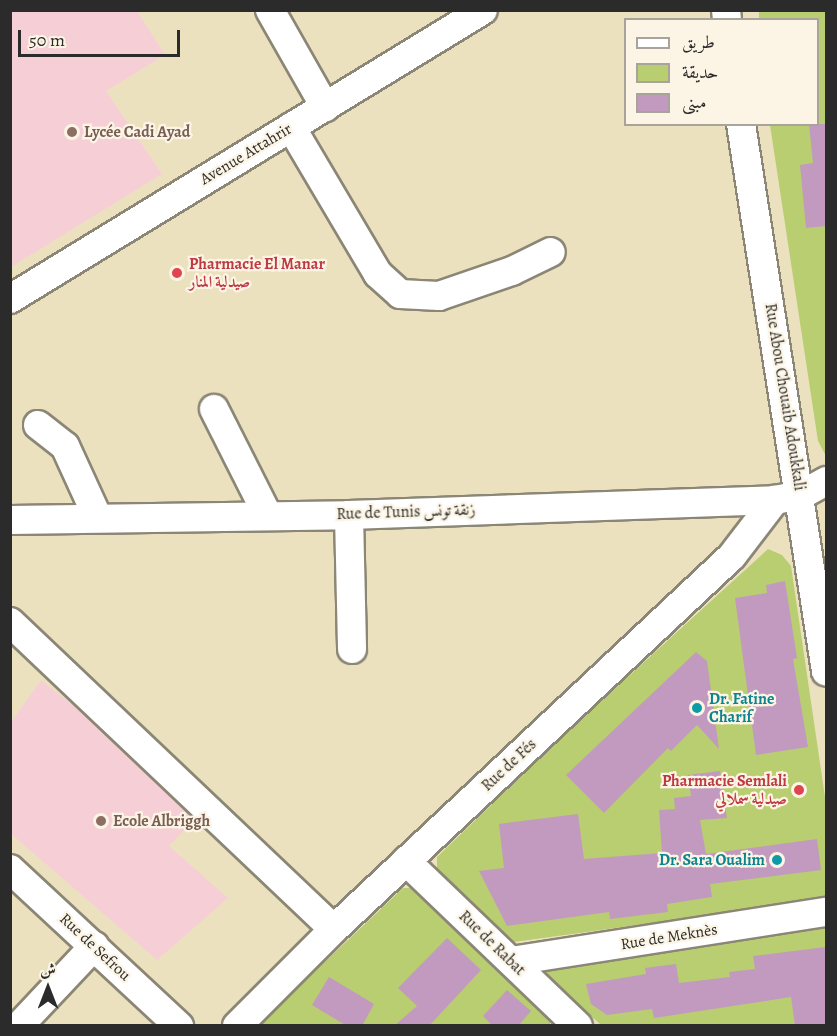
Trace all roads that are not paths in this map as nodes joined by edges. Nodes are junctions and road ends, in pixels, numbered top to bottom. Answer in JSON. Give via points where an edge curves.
{"nodes":[{"id":1,"x":270,"y":10,"type":"edge"},
{"id":2,"x":483,"y":10,"type":"edge"},
{"id":3,"x":325,"y":107,"type":"junction"},
{"id":4,"x":741,"y":126,"type":"edge"},
{"id":5,"x":291,"y":127,"type":"junction"},
{"id":6,"x":551,"y":252,"type":"dead end"},
{"id":7,"x":10,"y":299,"type":"edge"},
{"id":8,"x":214,"y":410,"type":"dead end"},
{"id":9,"x":38,"y":425,"type":"dead end"},
{"id":10,"x":826,"y":481,"type":"edge"},
{"id":11,"x":788,"y":497,"type":"junction"},
{"id":12,"x":267,"y":514,"type":"junction"},
{"id":13,"x":349,"y":515,"type":"junction"},
{"id":14,"x":98,"y":518,"type":"junction"},
{"id":15,"x":10,"y":520,"type":"edge"},
{"id":16,"x":10,"y":622,"type":"edge"},
{"id":17,"x":823,"y":628,"type":"edge"},
{"id":18,"x":352,"y":649,"type":"dead end"},
{"id":19,"x":826,"y":671,"type":"edge"},
{"id":20,"x":406,"y":861,"type":"junction"},
{"id":21,"x":10,"y":869,"type":"edge"},
{"id":22,"x":826,"y":912,"type":"edge"},
{"id":23,"x":334,"y":928,"type":"junction"},
{"id":24,"x":94,"y":946,"type":"junction"},
{"id":25,"x":512,"y":962,"type":"junction"},
{"id":26,"x":573,"y":1024,"type":"edge"},
{"id":27,"x":20,"y":1026,"type":"edge"},
{"id":28,"x":178,"y":1026,"type":"edge"},
{"id":29,"x":237,"y":1026,"type":"edge"}],
"edges":[{"from":1,"to":3,"type":"street"},
{"from":2,"to":3,"type":"street","name":"Avenue Attahrir"},
{"from":3,"to":5,"type":"street","name":"Avenue Attahrir"},
{"from":4,"to":11,"type":"street","name":"Rue Abou Chouaib Adoukkali"},
{"from":5,"to":6,"type":"street","via":[[378,274],[400,294],[439,296],[512,271]]},
{"from":5,"to":7,"type":"street","name":"Avenue Attahrir"},
{"from":8,"to":12,"type":"street"},
{"from":9,"to":14,"type":"street","via":[[65,446]]},
{"from":10,"to":11,"type":"street"},
{"from":11,"to":13,"type":"street","name":"Rue de Tunis زنقة تونس"},
{"from":11,"to":17,"type":"street","name":"Rue Abou Chouaib Adoukkali"},
{"from":11,"to":20,"type":"street","name":"Rue de Fés","via":[[732,555]]},
{"from":12,"to":13,"type":"street","name":"Rue de Tunis زنقة تونس"},
{"from":12,"to":14,"type":"street","name":"Rue de Tunis زنقة تونس"},
{"from":13,"to":18,"type":"street"},
{"from":14,"to":15,"type":"street","name":"Rue de Tunis زنقة تونس"},
{"from":16,"to":23,"type":"street"},
{"from":17,"to":19,"type":"street","name":"Rue Abou Chouaib Adoukkali"},
{"from":20,"to":23,"type":"street","name":"Rue de Fés"},
{"from":20,"to":25,"type":"street","name":"Rue de Rabat"},
{"from":21,"to":24,"type":"street","name":"Rue de Sefrou"},
{"from":22,"to":25,"type":"street","name":"Rue de Meknès"},
{"from":23,"to":29,"type":"street","name":"Rue de Fés"},
{"from":24,"to":27,"type":"street"},
{"from":24,"to":28,"type":"street","name":"Rue de Sefrou"},
{"from":25,"to":26,"type":"street","name":"Rue de Rabat"}]}
